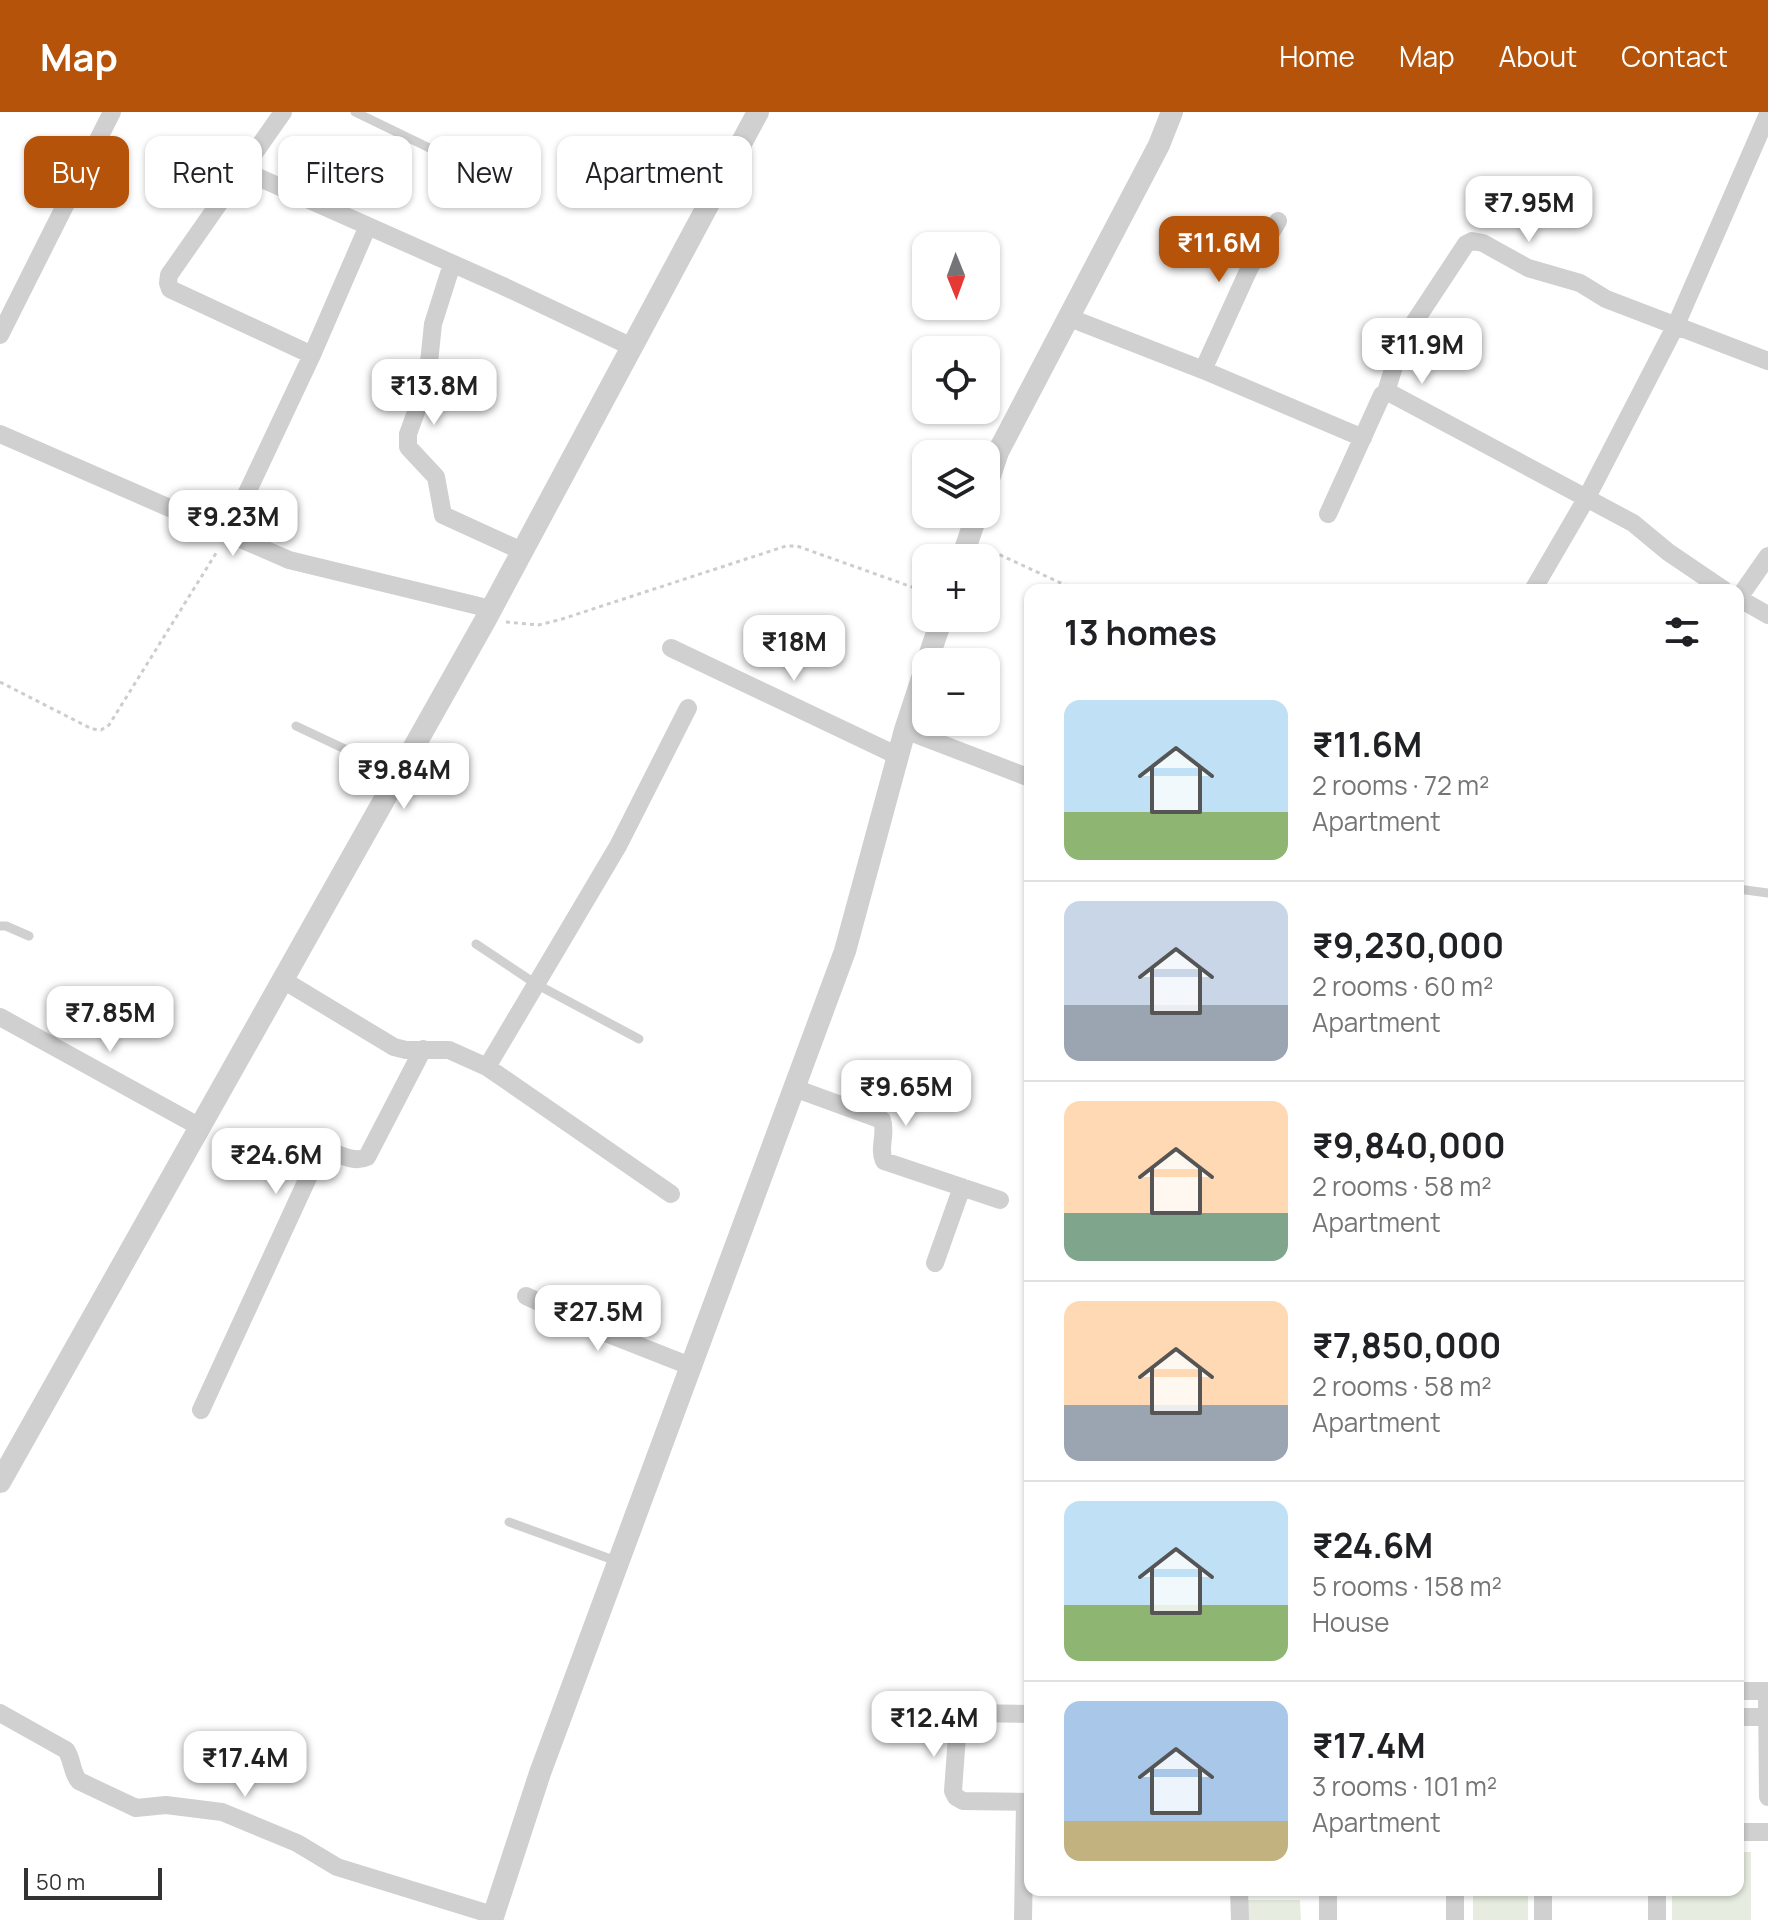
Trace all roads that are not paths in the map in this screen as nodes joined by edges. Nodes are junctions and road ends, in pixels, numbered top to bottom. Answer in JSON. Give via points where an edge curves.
{"nodes":[{"id":1,"x":112,"y":112,"type":"edge"},
{"id":2,"x":283,"y":112,"type":"edge"},
{"id":3,"x":355,"y":112,"type":"edge"},
{"id":4,"x":758,"y":112,"type":"edge"},
{"id":5,"x":1172,"y":112,"type":"edge"},
{"id":6,"x":1768,"y":114,"type":"edge"},
{"id":7,"x":262,"y":142,"type":"edge"},
{"id":8,"x":428,"y":147,"type":"edge"},
{"id":9,"x":262,"y":179,"type":"edge"},
{"id":10,"x":216,"y":208,"type":"edge"},
{"id":11,"x":1278,"y":221,"type":"dead end"},
{"id":12,"x":367,"y":228,"type":"junction"},
{"id":13,"x":452,"y":264,"type":"junction"},
{"id":14,"x":1070,"y":318,"type":"junction"},
{"id":15,"x":1676,"y":325,"type":"junction"},
{"id":16,"x":0,"y":335,"type":"edge"},
{"id":17,"x":632,"y":347,"type":"junction"},
{"id":18,"x":312,"y":355,"type":"junction"},
{"id":19,"x":1768,"y":361,"type":"edge"},
{"id":20,"x":1203,"y":370,"type":"junction"},
{"id":21,"x":1386,"y":392,"type":"junction"},
{"id":22,"x":0,"y":434,"type":"edge"},
{"id":23,"x":1363,"y":438,"type":"junction"},
{"id":24,"x":1000,"y":448,"type":"edge"},
{"id":25,"x":1586,"y":499,"type":"junction"},
{"id":26,"x":1328,"y":514,"type":"dead end"},
{"id":27,"x":228,"y":533,"type":"junction"},
{"id":28,"x":522,"y":551,"type":"junction"},
{"id":29,"x":1768,"y":556,"type":"edge"},
{"id":30,"x":1536,"y":584,"type":"edge"},
{"id":31,"x":1715,"y":584,"type":"edge"},
{"id":32,"x":1744,"y":590,"type":"edge"},
{"id":33,"x":1744,"y":601,"type":"edge"},
{"id":34,"x":488,"y":614,"type":"junction"},
{"id":35,"x":1768,"y":615,"type":"edge"},
{"id":36,"x":671,"y":648,"type":"dead end"},
{"id":37,"x":688,"y":708,"type":"dead end"},
{"id":38,"x":912,"y":709,"type":"edge"},
{"id":39,"x":296,"y":726,"type":"dead end"},
{"id":40,"x":905,"y":730,"type":"junction"},
{"id":41,"x":898,"y":756,"type":"junction"},
{"id":42,"x":398,"y":774,"type":"junction"},
{"id":43,"x":1024,"y":776,"type":"edge"},
{"id":44,"x":1744,"y":890,"type":"edge"},
{"id":45,"x":1768,"y":893,"type":"edge"},
{"id":46,"x":0,"y":926,"type":"edge"},
{"id":47,"x":29,"y":936,"type":"dead end"},
{"id":48,"x":476,"y":944,"type":"dead end"},
{"id":49,"x":283,"y":980,"type":"junction"},
{"id":50,"x":536,"y":984,"type":"junction"},
{"id":51,"x":1,"y":1020,"type":"edge"},
{"id":52,"x":639,"y":1039,"type":"dead end"},
{"id":53,"x":423,"y":1049,"type":"junction"},
{"id":54,"x":487,"y":1067,"type":"junction"},
{"id":55,"x":794,"y":1088,"type":"junction"},
{"id":56,"x":200,"y":1127,"type":"junction"},
{"id":57,"x":962,"y":1187,"type":"junction"},
{"id":58,"x":671,"y":1194,"type":"dead end"},
{"id":59,"x":1000,"y":1200,"type":"dead end"},
{"id":60,"x":935,"y":1263,"type":"dead end"},
{"id":61,"x":526,"y":1296,"type":"dead end"},
{"id":62,"x":690,"y":1366,"type":"junction"},
{"id":63,"x":201,"y":1410,"type":"dead end"},
{"id":64,"x":2,"y":1475,"type":"edge"},
{"id":65,"x":509,"y":1522,"type":"dead end"},
{"id":66,"x":619,"y":1562,"type":"junction"},
{"id":67,"x":1744,"y":1691,"type":"edge"},
{"id":68,"x":1767,"y":1691,"type":"edge"},
{"id":69,"x":0,"y":1713,"type":"edge"},
{"id":70,"x":1024,"y":1714,"type":"edge"},
{"id":71,"x":1744,"y":1717,"type":"edge"},
{"id":72,"x":1767,"y":1717,"type":"edge"},
{"id":73,"x":1768,"y":1797,"type":"edge"},
{"id":74,"x":1024,"y":1802,"type":"edge"},
{"id":75,"x":1744,"y":1832,"type":"edge"},
{"id":76,"x":1768,"y":1832,"type":"edge"},
{"id":77,"x":1025,"y":1896,"type":"edge"},
{"id":78,"x":1239,"y":1896,"type":"edge"},
{"id":79,"x":1328,"y":1896,"type":"edge"},
{"id":80,"x":1455,"y":1896,"type":"edge"},
{"id":81,"x":1543,"y":1896,"type":"edge"},
{"id":82,"x":1657,"y":1896,"type":"edge"},
{"id":83,"x":492,"y":1918,"type":"edge"},
{"id":84,"x":1023,"y":1920,"type":"edge"},
{"id":85,"x":1240,"y":1920,"type":"edge"},
{"id":86,"x":1328,"y":1920,"type":"edge"},
{"id":87,"x":1455,"y":1920,"type":"edge"},
{"id":88,"x":1543,"y":1920,"type":"edge"},
{"id":89,"x":1657,"y":1920,"type":"edge"}],
"edges":[{"from":1,"to":16,"type":"street"},
{"from":2,"to":7,"type":"street"},
{"from":3,"to":8,"type":"lane"},
{"from":4,"to":17,"type":"street"},
{"from":5,"to":14,"type":"street"},
{"from":6,"to":15,"type":"street"},
{"from":9,"to":12,"type":"street"},
{"from":10,"to":18,"type":"street","via":[[169,275],[170,289]]},
{"from":11,"to":20,"type":"street","via":[[1250,267]]},
{"from":12,"to":13,"type":"street"},
{"from":12,"to":18,"type":"street"},
{"from":13,"to":17,"type":"street"},
{"from":13,"to":28,"type":"street","via":[[433,324],[427,382],[408,447],[436,477],[443,515]]},
{"from":14,"to":20,"type":"street"},
{"from":14,"to":24,"type":"street"},
{"from":15,"to":19,"type":"street"},
{"from":15,"to":21,"type":"street","via":[[1472,241],[1407,332]]},
{"from":15,"to":25,"type":"street"},
{"from":17,"to":28,"type":"street"},
{"from":18,"to":27,"type":"street"},
{"from":20,"to":23,"type":"street"},
{"from":21,"to":23,"type":"street"},
{"from":21,"to":25,"type":"street"},
{"from":22,"to":27,"type":"street"},
{"from":23,"to":26,"type":"street"},
{"from":25,"to":30,"type":"street"},
{"from":25,"to":31,"type":"street","via":[[1633,523]]},
{"from":27,"to":34,"type":"street","via":[[289,560]]},
{"from":28,"to":34,"type":"street"},
{"from":29,"to":32,"type":"street"},
{"from":33,"to":35,"type":"street"},
{"from":34,"to":42,"type":"street"},
{"from":36,"to":41,"type":"street"},
{"from":37,"to":50,"type":"street","via":[[618,846]]},
{"from":38,"to":40,"type":"street"},
{"from":39,"to":42,"type":"lane"},
{"from":40,"to":41,"type":"street"},
{"from":40,"to":43,"type":"street"},
{"from":41,"to":55,"type":"street","via":[[845,951]]},
{"from":42,"to":49,"type":"street"},
{"from":44,"to":45,"type":"lane"},
{"from":46,"to":47,"type":"lane"},
{"from":48,"to":50,"type":"lane"},
{"from":49,"to":53,"type":"street","via":[[394,1047]]},
{"from":49,"to":56,"type":"street"},
{"from":50,"to":52,"type":"lane"},
{"from":50,"to":54,"type":"street"},
{"from":51,"to":56,"type":"street"},
{"from":53,"to":54,"type":"street","via":[[449,1050]]},
{"from":53,"to":63,"type":"street","via":[[367,1157],[361,1161],[329,1151],[318,1156]]},
{"from":54,"to":58,"type":"street"},
{"from":55,"to":57,"type":"street","via":[[882,1120],[884,1161]]},
{"from":55,"to":62,"type":"street"},
{"from":56,"to":64,"type":"street"},
{"from":57,"to":59,"type":"street"},
{"from":57,"to":60,"type":"street"},
{"from":61,"to":62,"type":"street"},
{"from":62,"to":66,"type":"street"},
{"from":65,"to":66,"type":"lane"},
{"from":66,"to":83,"type":"street"},
{"from":67,"to":68,"type":"street"},
{"from":68,"to":72,"type":"street"},
{"from":69,"to":83,"type":"street","via":[[66,1750],[79,1781],[136,1808],[215,1810],[297,1843],[337,1867]]},
{"from":70,"to":74,"type":"street","via":[[961,1717],[953,1791],[963,1801]]},
{"from":71,"to":72,"type":"street"},
{"from":72,"to":73,"type":"street"},
{"from":75,"to":76,"type":"street"},
{"from":77,"to":84,"type":"street"},
{"from":78,"to":85,"type":"street"},
{"from":79,"to":86,"type":"street"},
{"from":80,"to":87,"type":"street"},
{"from":81,"to":88,"type":"street"},
{"from":82,"to":89,"type":"street"}]}
